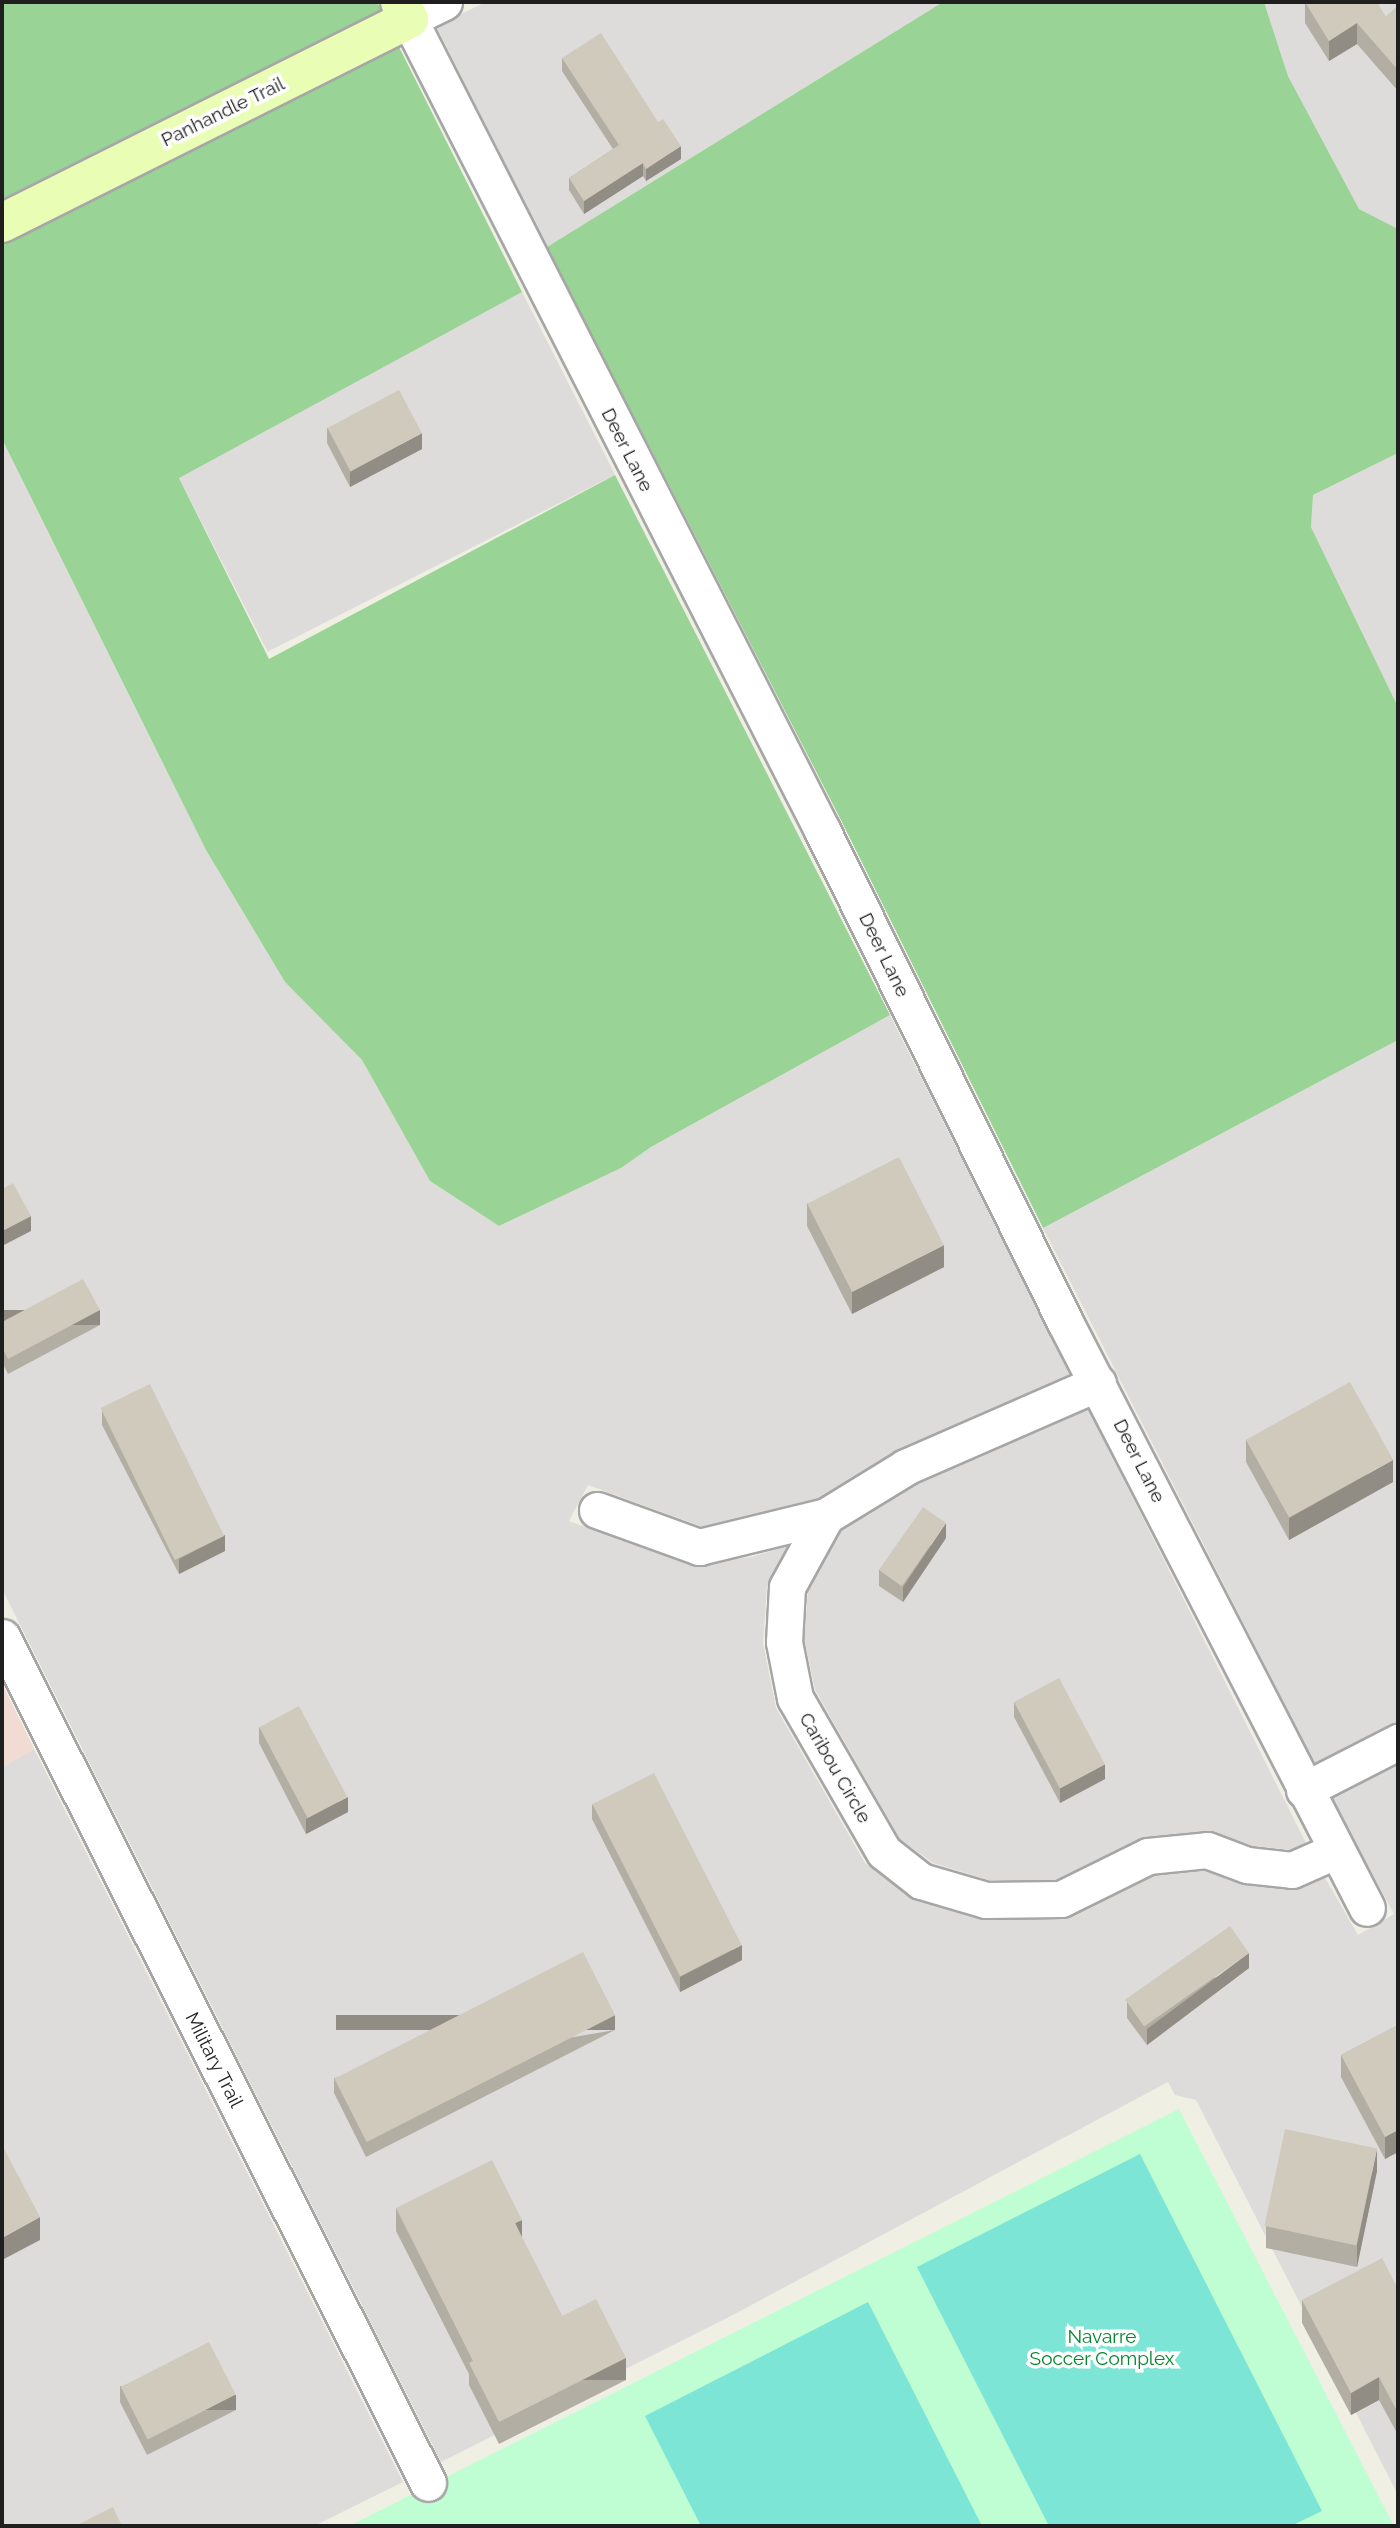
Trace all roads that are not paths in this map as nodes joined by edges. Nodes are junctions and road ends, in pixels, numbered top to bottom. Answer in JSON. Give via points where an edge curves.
{"nodes":[{"id":1,"x":444,"y":2,"type":"edge"},
{"id":2,"x":405,"y":11,"type":"edge"},
{"id":3,"x":2,"y":223,"type":"edge"},
{"id":4,"x":1098,"y":1383,"type":"junction"},
{"id":5,"x":597,"y":1510,"type":"dead end"},
{"id":6,"x":826,"y":1516,"type":"junction"},
{"id":7,"x":2,"y":1637,"type":"edge"},
{"id":8,"x":1398,"y":1742,"type":"edge"},
{"id":9,"x":1304,"y":1790,"type":"junction"},
{"id":10,"x":1335,"y":1851,"type":"junction"},
{"id":11,"x":1367,"y":1908,"type":"dead end"},
{"id":12,"x":428,"y":2483,"type":"dead end"}],
"edges":[{"from":1,"to":2,"type":"street","name":"Panhandle Trail"},
{"from":2,"to":3,"type":"street","name":"Panhandle Trail"},
{"from":2,"to":4,"type":"street","name":"Deer Lane"},
{"from":4,"to":6,"type":"street","name":"Caribou Circle","via":[[906,1467]]},
{"from":4,"to":9,"type":"street","name":"Deer Lane"},
{"from":5,"to":6,"type":"street","via":[[699,1547]]},
{"from":6,"to":10,"type":"street","name":"Caribou Circle","via":[[787,1587],[784,1642],[795,1698],[884,1852],[921,1881],[986,1900],[1061,1899],[1148,1856],[1208,1850],[1247,1865],[1292,1870]]},
{"from":7,"to":12,"type":"street","name":"Military Trail"},
{"from":8,"to":9,"type":"street"},
{"from":9,"to":10,"type":"street","name":"Deer Lane"},
{"from":10,"to":11,"type":"street","name":"Deer Lane"}]}
